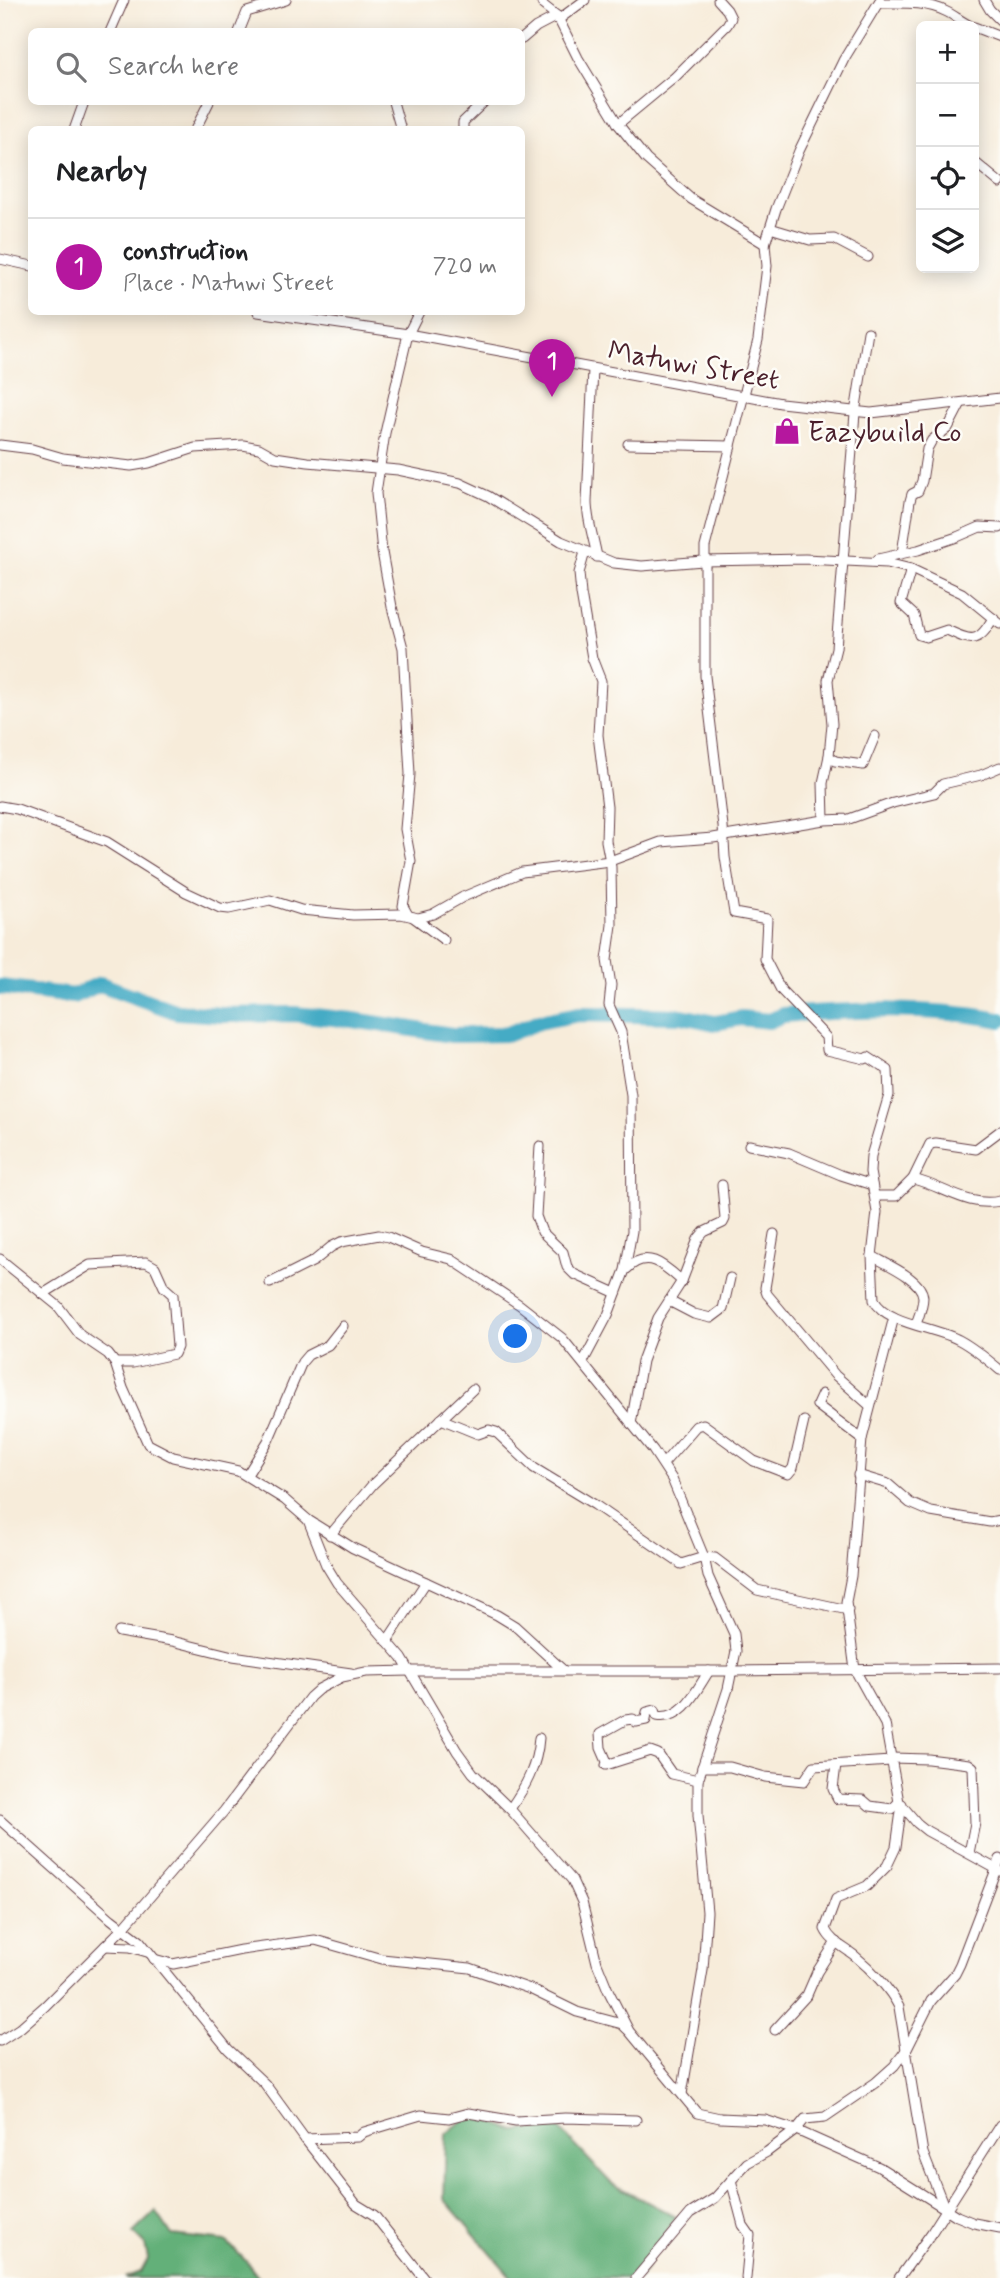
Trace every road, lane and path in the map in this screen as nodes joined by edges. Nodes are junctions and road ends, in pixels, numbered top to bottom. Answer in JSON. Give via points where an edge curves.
{"nodes":[{"id":1,"x":124,"y":0,"type":"edge"},
{"id":2,"x":286,"y":0,"type":"edge"},
{"id":3,"x":541,"y":0,"type":"edge"},
{"id":4,"x":585,"y":0,"type":"edge"},
{"id":5,"x":718,"y":0,"type":"edge"},
{"id":6,"x":984,"y":0,"type":"edge"},
{"id":7,"x":879,"y":1,"type":"edge"},
{"id":8,"x":557,"y":18,"type":"junction"},
{"id":9,"x":1000,"y":19,"type":"edge"},
{"id":10,"x":959,"y":21,"type":"edge"},
{"id":11,"x":112,"y":28,"type":"edge"},
{"id":12,"x":241,"y":28,"type":"edge"},
{"id":13,"x":979,"y":30,"type":"edge"},
{"id":14,"x":525,"y":36,"type":"edge"},
{"id":15,"x":1000,"y":37,"type":"edge"},
{"id":16,"x":83,"y":105,"type":"edge"},
{"id":17,"x":208,"y":105,"type":"edge"},
{"id":18,"x":394,"y":105,"type":"edge"},
{"id":19,"x":481,"y":105,"type":"edge"},
{"id":20,"x":618,"y":124,"type":"junction"},
{"id":21,"x":75,"y":126,"type":"edge"},
{"id":22,"x":197,"y":126,"type":"edge"},
{"id":23,"x":400,"y":126,"type":"edge"},
{"id":24,"x":463,"y":126,"type":"edge"},
{"id":25,"x":979,"y":165,"type":"edge"},
{"id":26,"x":999,"y":179,"type":"edge"},
{"id":27,"x":770,"y":228,"type":"junction"},
{"id":28,"x":765,"y":244,"type":"junction"},
{"id":29,"x":868,"y":257,"type":"dead end"},
{"id":30,"x":0,"y":259,"type":"edge"},
{"id":31,"x":28,"y":264,"type":"edge"},
{"id":32,"x":278,"y":315,"type":"edge"},
{"id":33,"x":418,"y":315,"type":"edge"},
{"id":34,"x":868,"y":332,"type":"dead end"},
{"id":35,"x":408,"y":334,"type":"junction"},
{"id":36,"x":593,"y":369,"type":"junction"},
{"id":37,"x":743,"y":396,"type":"junction"},
{"id":38,"x":1000,"y":398,"type":"edge"},
{"id":39,"x":961,"y":403,"type":"junction"},
{"id":40,"x":856,"y":413,"type":"junction"},
{"id":41,"x":628,"y":444,"type":"dead end"},
{"id":42,"x":0,"y":445,"type":"edge"},
{"id":43,"x":730,"y":446,"type":"junction"},
{"id":44,"x":380,"y":468,"type":"junction"},
{"id":45,"x":1000,"y":528,"type":"edge"},
{"id":46,"x":584,"y":552,"type":"junction"},
{"id":47,"x":902,"y":553,"type":"junction"},
{"id":48,"x":597,"y":557,"type":"junction"},
{"id":49,"x":844,"y":560,"type":"junction"},
{"id":50,"x":703,"y":561,"type":"junction"},
{"id":51,"x":866,"y":562,"type":"junction"},
{"id":52,"x":911,"y":569,"type":"junction"},
{"id":53,"x":996,"y":621,"type":"edge"},
{"id":54,"x":875,"y":736,"type":"dead end"},
{"id":55,"x":829,"y":756,"type":"junction"},
{"id":56,"x":1000,"y":767,"type":"edge"},
{"id":57,"x":0,"y":806,"type":"edge"},
{"id":58,"x":824,"y":820,"type":"junction"},
{"id":59,"x":724,"y":837,"type":"junction"},
{"id":60,"x":610,"y":862,"type":"junction"},
{"id":61,"x":410,"y":916,"type":"junction"},
{"id":62,"x":444,"y":940,"type":"dead end"},
{"id":63,"x":1000,"y":1131,"type":"edge"},
{"id":64,"x":750,"y":1145,"type":"dead end"},
{"id":65,"x":540,"y":1146,"type":"dead end"},
{"id":66,"x":913,"y":1179,"type":"junction"},
{"id":67,"x":722,"y":1185,"type":"dead end"},
{"id":68,"x":872,"y":1185,"type":"junction"},
{"id":69,"x":875,"y":1196,"type":"junction"},
{"id":70,"x":1000,"y":1201,"type":"edge"},
{"id":71,"x":774,"y":1234,"type":"dead end"},
{"id":72,"x":872,"y":1256,"type":"junction"},
{"id":73,"x":0,"y":1259,"type":"edge"},
{"id":74,"x":625,"y":1270,"type":"junction"},
{"id":75,"x":730,"y":1278,"type":"dead end"},
{"id":76,"x":682,"y":1282,"type":"junction"},
{"id":77,"x":270,"y":1283,"type":"dead end"},
{"id":78,"x":616,"y":1293,"type":"junction"},
{"id":79,"x":43,"y":1294,"type":"junction"},
{"id":80,"x":669,"y":1301,"type":"junction"},
{"id":81,"x":894,"y":1317,"type":"junction"},
{"id":82,"x":916,"y":1324,"type":"junction"},
{"id":83,"x":342,"y":1326,"type":"dead end"},
{"id":84,"x":583,"y":1362,"type":"junction"},
{"id":85,"x":115,"y":1363,"type":"junction"},
{"id":86,"x":1000,"y":1370,"type":"edge"},
{"id":87,"x":473,"y":1389,"type":"dead end"},
{"id":88,"x":822,"y":1394,"type":"dead end"},
{"id":89,"x":869,"y":1405,"type":"junction"},
{"id":90,"x":441,"y":1419,"type":"junction"},
{"id":91,"x":804,"y":1421,"type":"dead end"},
{"id":92,"x":631,"y":1424,"type":"junction"},
{"id":93,"x":862,"y":1439,"type":"junction"},
{"id":94,"x":663,"y":1464,"type":"junction"},
{"id":95,"x":247,"y":1475,"type":"junction"},
{"id":96,"x":858,"y":1475,"type":"junction"},
{"id":97,"x":308,"y":1520,"type":"junction"},
{"id":98,"x":1000,"y":1520,"type":"edge"},
{"id":99,"x":330,"y":1535,"type":"junction"},
{"id":100,"x":704,"y":1557,"type":"junction"},
{"id":101,"x":426,"y":1582,"type":"junction"},
{"id":102,"x":848,"y":1610,"type":"junction"},
{"id":103,"x":119,"y":1632,"type":"dead end"},
{"id":104,"x":387,"y":1641,"type":"junction"},
{"id":105,"x":1000,"y":1668,"type":"edge"},
{"id":106,"x":855,"y":1670,"type":"junction"},
{"id":107,"x":410,"y":1671,"type":"junction"},
{"id":108,"x":563,"y":1671,"type":"junction"},
{"id":109,"x":709,"y":1671,"type":"junction"},
{"id":110,"x":732,"y":1671,"type":"junction"},
{"id":111,"x":355,"y":1674,"type":"junction"},
{"id":112,"x":539,"y":1738,"type":"dead end"},
{"id":113,"x":891,"y":1760,"type":"junction"},
{"id":114,"x":836,"y":1765,"type":"junction"},
{"id":115,"x":702,"y":1767,"type":"junction"},
{"id":116,"x":698,"y":1780,"type":"junction"},
{"id":117,"x":900,"y":1803,"type":"junction"},
{"id":118,"x":510,"y":1809,"type":"junction"},
{"id":119,"x":0,"y":1820,"type":"edge"},
{"id":120,"x":969,"y":1853,"type":"junction"},
{"id":121,"x":999,"y":1866,"type":"edge"},
{"id":122,"x":123,"y":1928,"type":"junction"},
{"id":123,"x":836,"y":1942,"type":"junction"},
{"id":124,"x":105,"y":1947,"type":"junction"},
{"id":125,"x":152,"y":1956,"type":"junction"},
{"id":126,"x":775,"y":2030,"type":"dead end"},
{"id":127,"x":629,"y":2031,"type":"junction"},
{"id":128,"x":0,"y":2040,"type":"edge"},
{"id":129,"x":907,"y":2049,"type":"junction"},
{"id":130,"x":682,"y":2094,"type":"junction"},
{"id":131,"x":636,"y":2120,"type":"dead end"},
{"id":132,"x":1000,"y":2125,"type":"edge"},
{"id":133,"x":796,"y":2130,"type":"junction"},
{"id":134,"x":306,"y":2139,"type":"junction"},
{"id":135,"x":731,"y":2180,"type":"junction"},
{"id":136,"x":946,"y":2210,"type":"junction"},
{"id":137,"x":1000,"y":2228,"type":"edge"},
{"id":138,"x":424,"y":2278,"type":"edge"},
{"id":139,"x":636,"y":2278,"type":"edge"},
{"id":140,"x":746,"y":2278,"type":"edge"},
{"id":141,"x":899,"y":2278,"type":"edge"}],
"edges":[{"from":1,"to":11,"type":"street"},
{"from":2,"to":12,"type":"street","via":[[247,12]]},
{"from":3,"to":8,"type":"street"},
{"from":4,"to":8,"type":"street"},
{"from":5,"to":20,"type":"street","via":[[731,18],[727,24],[675,77]]},
{"from":6,"to":9,"type":"street"},
{"from":7,"to":10,"type":"street","via":[[928,5]]},
{"from":7,"to":27,"type":"street","via":[[844,59],[799,151]]},
{"from":8,"to":14,"type":"street"},
{"from":8,"to":20,"type":"street"},
{"from":13,"to":15,"type":"street"},
{"from":16,"to":21,"type":"street"},
{"from":17,"to":22,"type":"street"},
{"from":18,"to":23,"type":"street"},
{"from":19,"to":24,"type":"street"},
{"from":20,"to":28,"type":"street","via":[[676,187]]},
{"from":25,"to":26,"type":"street"},
{"from":27,"to":28,"type":"street"},
{"from":27,"to":29,"type":"street","via":[[810,240],[834,239]]},
{"from":28,"to":37,"type":"street","via":[[761,327]]},
{"from":30,"to":31,"type":"street"},
{"from":32,"to":35,"type":"street","name":"Matuwi Street"},
{"from":33,"to":35,"type":"street"},
{"from":34,"to":40,"type":"street"},
{"from":35,"to":36,"type":"street","name":"Matuwi Street"},
{"from":35,"to":44,"type":"street"},
{"from":36,"to":37,"type":"street","name":"Matuwi Street"},
{"from":36,"to":48,"type":"street","via":[[587,517]]},
{"from":37,"to":40,"type":"street","name":"Matuwi Street"},
{"from":37,"to":43,"type":"street"},
{"from":38,"to":39,"type":"street","name":"Matuwi Street"},
{"from":39,"to":40,"type":"street","name":"Matuwi Street"},
{"from":39,"to":47,"type":"street","via":[[948,428],[927,449],[922,481],[910,501]]},
{"from":40,"to":49,"type":"street"},
{"from":41,"to":43,"type":"street"},
{"from":42,"to":44,"type":"street","via":[[131,466],[195,448],[243,445],[297,461]]},
{"from":43,"to":50,"type":"street"},
{"from":44,"to":46,"type":"street","via":[[460,483]]},
{"from":44,"to":61,"type":"street","via":[[376,493],[382,552],[404,648],[410,774],[405,829],[411,861],[403,906]]},
{"from":45,"to":47,"type":"street","via":[[980,527]]},
{"from":46,"to":48,"type":"street"},
{"from":46,"to":60,"type":"street","via":[[579,582],[592,658],[601,681],[598,735]]},
{"from":47,"to":51,"type":"street"},
{"from":48,"to":50,"type":"street","via":[[627,566]]},
{"from":49,"to":50,"type":"street"},
{"from":49,"to":51,"type":"street"},
{"from":49,"to":55,"type":"street","via":[[836,648],[828,680]]},
{"from":50,"to":59,"type":"street","via":[[705,676]]},
{"from":51,"to":52,"type":"street"},
{"from":52,"to":53,"type":"street","via":[[962,593]]},
{"from":52,"to":53,"type":"street","via":[[901,603],[914,615],[919,635],[947,630],[976,639]]},
{"from":54,"to":55,"type":"street","via":[[863,765]]},
{"from":55,"to":58,"type":"street","via":[[823,783]]},
{"from":56,"to":58,"type":"street","via":[[943,784],[934,793],[849,818]]},
{"from":57,"to":61,"type":"street","via":[[107,842],[220,908],[270,900],[301,910]]},
{"from":58,"to":59,"type":"street"},
{"from":59,"to":60,"type":"street","via":[[661,842]]},
{"from":59,"to":68,"type":"street","via":[[734,913],[767,919],[765,959],[781,990],[826,1037],[827,1050],[868,1057],[888,1070],[888,1102],[871,1156]]},
{"from":60,"to":61,"type":"street","via":[[522,872],[428,916]]},
{"from":60,"to":74,"type":"street","via":[[609,1005],[621,1032],[631,1095],[632,1231]]},
{"from":61,"to":62,"type":"street"},
{"from":63,"to":66,"type":"street","via":[[976,1149],[930,1144]]},
{"from":64,"to":68,"type":"street","via":[[789,1153]]},
{"from":65,"to":78,"type":"street","via":[[536,1216],[542,1232],[563,1251],[574,1275]]},
{"from":66,"to":69,"type":"street","via":[[895,1196]]},
{"from":66,"to":70,"type":"street","via":[[981,1203]]},
{"from":67,"to":76,"type":"street","via":[[725,1219],[698,1239]]},
{"from":68,"to":69,"type":"street"},
{"from":69,"to":72,"type":"street"},
{"from":71,"to":89,"type":"street","via":[[767,1294],[835,1376]]},
{"from":72,"to":81,"type":"street","via":[[874,1300]]},
{"from":72,"to":82,"type":"street","via":[[908,1277],[921,1291]]},
{"from":73,"to":79,"type":"street"},
{"from":74,"to":76,"type":"street","via":[[639,1260],[656,1260]]},
{"from":74,"to":78,"type":"street"},
{"from":75,"to":80,"type":"street","via":[[723,1309],[711,1318]]},
{"from":76,"to":80,"type":"street"},
{"from":77,"to":84,"type":"street","via":[[341,1242],[384,1235],[451,1259],[557,1333]]},
{"from":78,"to":84,"type":"street"},
{"from":79,"to":85,"type":"street","via":[[80,1335]]},
{"from":79,"to":85,"type":"street","via":[[90,1265],[146,1262],[155,1266],[173,1295],[177,1347],[174,1354]]},
{"from":80,"to":92,"type":"street","via":[[642,1361]]},
{"from":81,"to":82,"type":"street"},
{"from":81,"to":89,"type":"street"},
{"from":82,"to":86,"type":"street","via":[[956,1338]]},
{"from":83,"to":95,"type":"street","via":[[328,1345],[302,1362],[268,1441]]},
{"from":84,"to":92,"type":"street"},
{"from":85,"to":95,"type":"street","via":[[148,1444],[173,1457]]},
{"from":87,"to":90,"type":"street"},
{"from":88,"to":93,"type":"street","via":[[817,1405]]},
{"from":89,"to":93,"type":"street"},
{"from":90,"to":99,"type":"street","via":[[373,1483]]},
{"from":90,"to":100,"type":"street","via":[[478,1434],[496,1432],[534,1468],[676,1562]]},
{"from":91,"to":94,"type":"street","via":[[788,1474],[754,1461],[703,1424],[696,1426]]},
{"from":92,"to":94,"type":"street"},
{"from":93,"to":96,"type":"street"},
{"from":94,"to":100,"type":"street"},
{"from":95,"to":97,"type":"street"},
{"from":96,"to":98,"type":"street","via":[[888,1484],[910,1503],[931,1512]]},
{"from":96,"to":102,"type":"street"},
{"from":97,"to":99,"type":"street"},
{"from":97,"to":104,"type":"street","via":[[337,1583]]},
{"from":99,"to":101,"type":"street"},
{"from":100,"to":102,"type":"street","via":[[715,1558],[757,1590]]},
{"from":100,"to":110,"type":"street","via":[[734,1634]]},
{"from":101,"to":104,"type":"street"},
{"from":101,"to":108,"type":"street","via":[[514,1626]]},
{"from":102,"to":106,"type":"street"},
{"from":103,"to":111,"type":"street","via":[[233,1656]]},
{"from":104,"to":107,"type":"street"},
{"from":105,"to":106,"type":"street"},
{"from":106,"to":110,"type":"street"},
{"from":106,"to":113,"type":"street","via":[[885,1724]]},
{"from":107,"to":108,"type":"street"},
{"from":107,"to":111,"type":"street"},
{"from":107,"to":118,"type":"street","via":[[457,1751]]},
{"from":108,"to":109,"type":"street"},
{"from":109,"to":110,"type":"street"},
{"from":109,"to":116,"type":"street","via":[[680,1709],[662,1717],[655,1710],[647,1712],[646,1720],[625,1720],[600,1734],[607,1764],[650,1751],[658,1754],[672,1774]]},
{"from":110,"to":115,"type":"street"},
{"from":111,"to":122,"type":"street","via":[[330,1682],[300,1707],[224,1811]]},
{"from":112,"to":118,"type":"street","via":[[530,1777]]},
{"from":113,"to":114,"type":"street"},
{"from":113,"to":117,"type":"street"},
{"from":113,"to":120,"type":"street","via":[[928,1759],[973,1767],[975,1823]]},
{"from":114,"to":115,"type":"street","via":[[814,1766],[804,1781],[730,1767]]},
{"from":114,"to":117,"type":"street","via":[[833,1789],[838,1800],[863,1800],[892,1809]]},
{"from":115,"to":116,"type":"street"},
{"from":116,"to":130,"type":"street","via":[[707,1912],[703,1970]]},
{"from":117,"to":120,"type":"street","via":[[927,1832]]},
{"from":117,"to":123,"type":"street","via":[[893,1857],[867,1886],[841,1895],[833,1904],[825,1929]]},
{"from":118,"to":127,"type":"street","via":[[572,1880],[597,1963]]},
{"from":119,"to":122,"type":"street"},
{"from":120,"to":121,"type":"street"},
{"from":121,"to":129,"type":"street","via":[[961,1964],[931,2001]]},
{"from":122,"to":124,"type":"street"},
{"from":122,"to":125,"type":"street"},
{"from":123,"to":126,"type":"street","via":[[807,1995]]},
{"from":123,"to":129,"type":"street","via":[[893,1996]]},
{"from":124,"to":125,"type":"street","via":[[140,1948]]},
{"from":124,"to":128,"type":"street","via":[[46,2006]]},
{"from":125,"to":127,"type":"street","via":[[173,1965],[315,1940],[382,1959],[470,1968],[577,2012],[622,2024]]},
{"from":125,"to":134,"type":"street","via":[[228,2049],[265,2084]]},
{"from":127,"to":130,"type":"street"},
{"from":129,"to":133,"type":"street","via":[[875,2083],[825,2118],[805,2119]]},
{"from":129,"to":136,"type":"street","via":[[923,2153]]},
{"from":130,"to":133,"type":"street","via":[[697,2113],[765,2120]]},
{"from":131,"to":134,"type":"street","via":[[516,2121],[472,2113],[445,2118],[421,2115],[358,2137]]},
{"from":132,"to":136,"type":"street"},
{"from":133,"to":135,"type":"street","via":[[747,2163]]},
{"from":133,"to":136,"type":"street","via":[[879,2167]]},
{"from":134,"to":138,"type":"street"},
{"from":135,"to":139,"type":"street","via":[[682,2221]]},
{"from":135,"to":140,"type":"street","via":[[750,2235]]},
{"from":136,"to":137,"type":"street"},
{"from":136,"to":141,"type":"street"}]}
